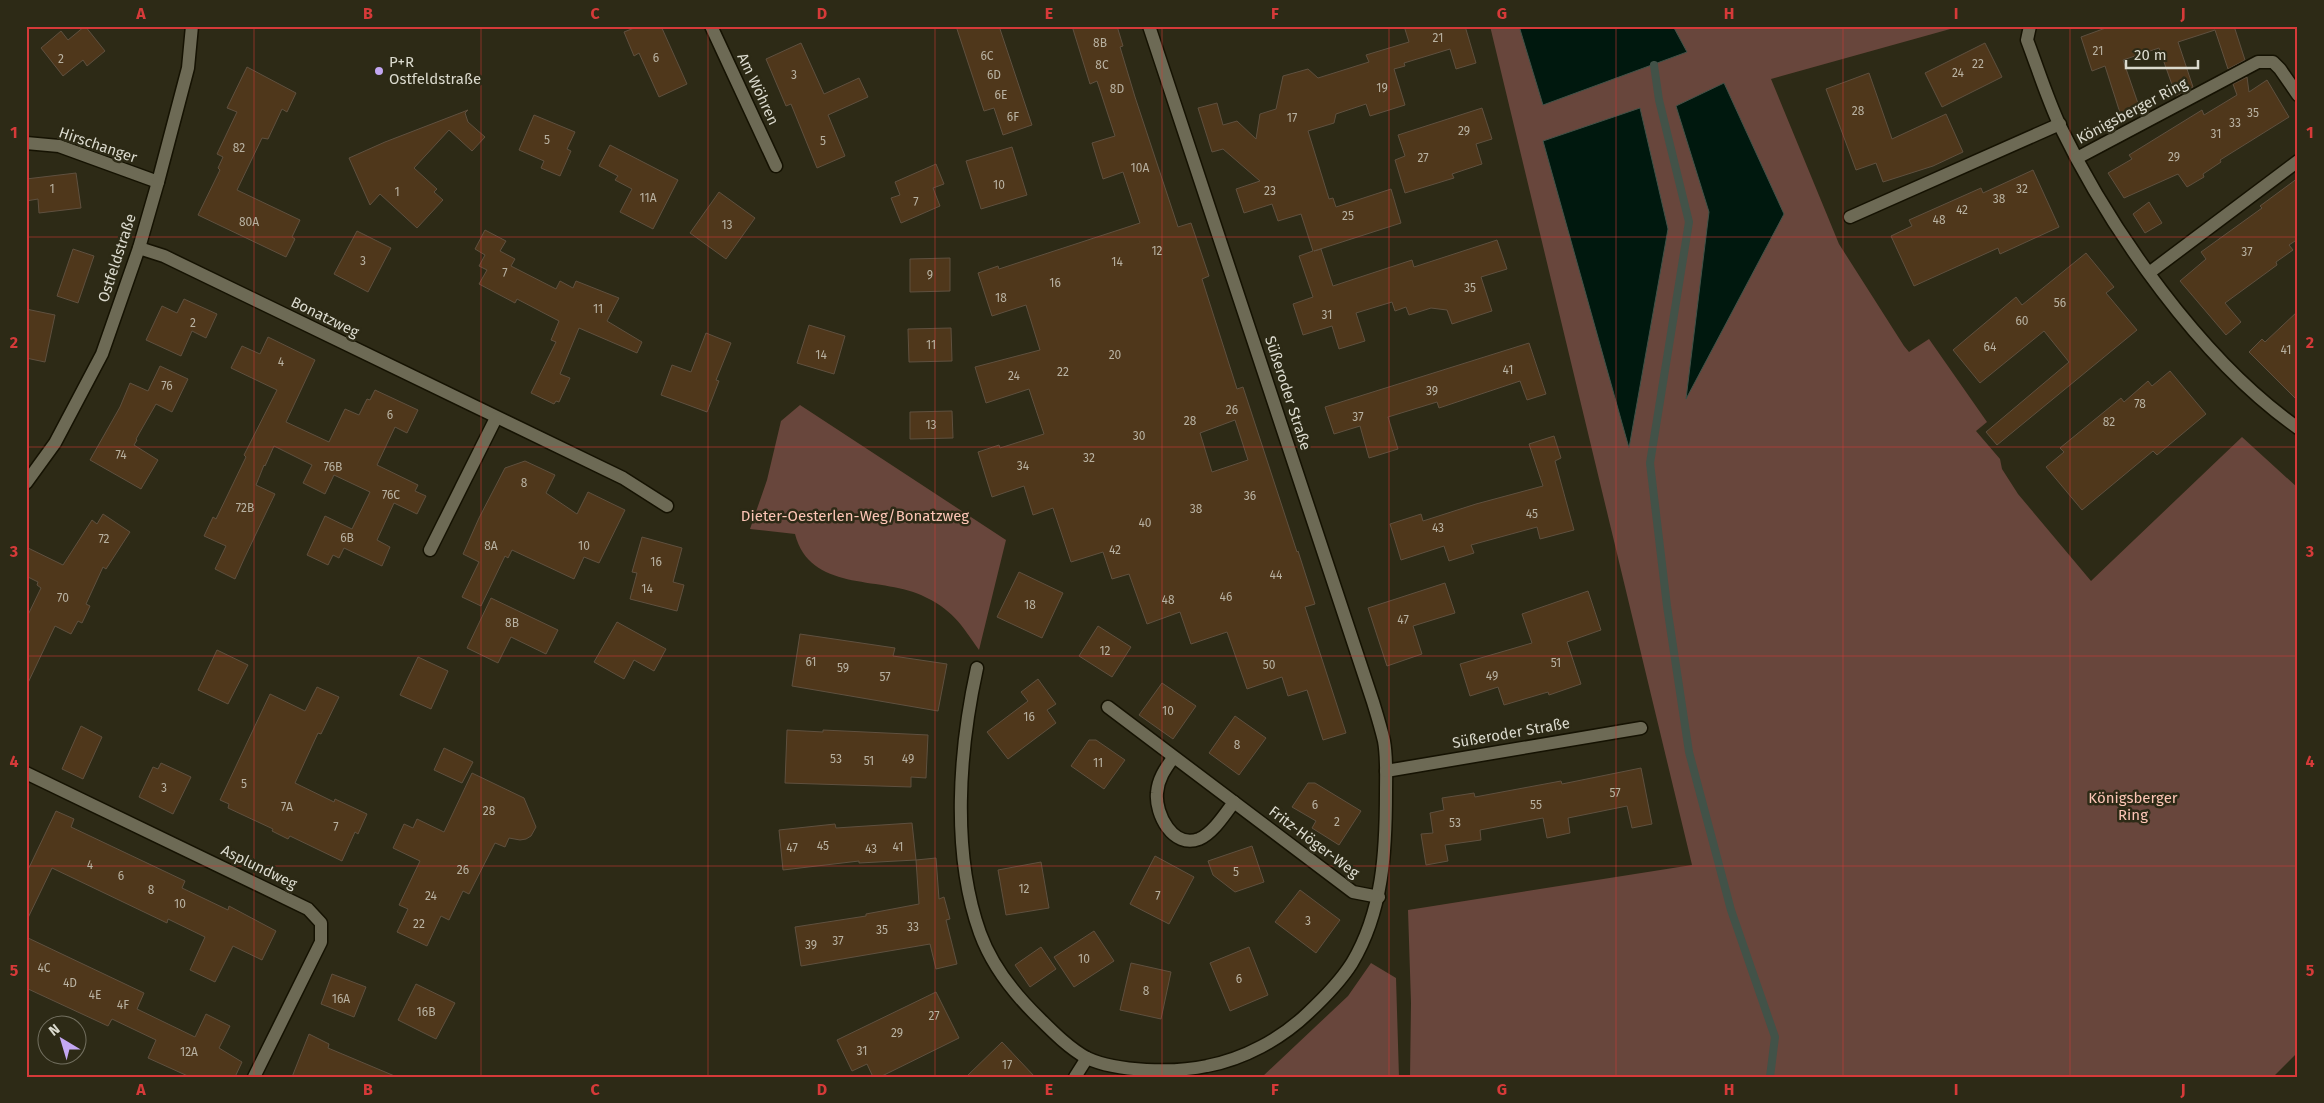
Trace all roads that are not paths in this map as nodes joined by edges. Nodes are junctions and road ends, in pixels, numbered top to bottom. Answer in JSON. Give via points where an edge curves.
{"nodes":[{"id":1,"x":192,"y":26,"type":"edge"},
{"id":2,"x":711,"y":26,"type":"edge"},
{"id":3,"x":1149,"y":26,"type":"edge"},
{"id":4,"x":2030,"y":26,"type":"edge"},
{"id":5,"x":2298,"y":95,"type":"edge"},
{"id":6,"x":2060,"y":124,"type":"junction"},
{"id":7,"x":26,"y":143,"type":"edge"},
{"id":8,"x":2077,"y":158,"type":"junction"},
{"id":9,"x":2298,"y":161,"type":"edge"},
{"id":10,"x":776,"y":166,"type":"dead end"},
{"id":11,"x":158,"y":182,"type":"junction"},
{"id":12,"x":1850,"y":217,"type":"dead end"},
{"id":13,"x":139,"y":248,"type":"junction"},
{"id":14,"x":2149,"y":273,"type":"junction"},
{"id":15,"x":496,"y":418,"type":"junction"},
{"id":16,"x":2298,"y":428,"type":"edge"},
{"id":17,"x":26,"y":483,"type":"edge"},
{"id":18,"x":667,"y":506,"type":"dead end"},
{"id":19,"x":430,"y":550,"type":"dead end"},
{"id":20,"x":977,"y":668,"type":"dead end"},
{"id":21,"x":1108,"y":707,"type":"dead end"},
{"id":22,"x":1641,"y":728,"type":"dead end"},
{"id":23,"x":1173,"y":758,"type":"junction"},
{"id":24,"x":1386,"y":771,"type":"junction"},
{"id":25,"x":26,"y":773,"type":"edge"},
{"id":26,"x":1234,"y":802,"type":"junction"},
{"id":27,"x":1379,"y":897,"type":"junction"},
{"id":28,"x":1087,"y":1058,"type":"junction"},
{"id":29,"x":254,"y":1077,"type":"edge"},
{"id":30,"x":1075,"y":1077,"type":"edge"}],
"edges":[{"from":1,"to":11,"type":"street","name":"Ostfeldstraße","via":[[188,68]]},
{"from":2,"to":10,"type":"street","name":"Am Wöhren"},
{"from":3,"to":24,"type":"street","name":"Süßeroder Straße","via":[[1373,702],[1384,743]]},
{"from":4,"to":6,"type":"street","name":"Königsberger Ring","via":[[2027,40]]},
{"from":5,"to":8,"type":"street","name":"Königsberger Ring","via":[[2273,62],[2258,62]]},
{"from":6,"to":8,"type":"street","name":"Königsberger Ring"},
{"from":6,"to":12,"type":"street","name":"Königsberger Ring"},
{"from":7,"to":11,"type":"street","name":"Hirschanger","via":[[59,146]]},
{"from":8,"to":14,"type":"street","name":"Königsberger Ring","via":[[2112,221]]},
{"from":9,"to":14,"type":"street"},
{"from":11,"to":13,"type":"street","name":"Ostfeldstraße"},
{"from":13,"to":15,"type":"street","name":"Bonatzweg","via":[[164,256]]},
{"from":13,"to":17,"type":"street","name":"Ostfeldstraße","via":[[102,354],[55,442]]},
{"from":14,"to":16,"type":"street","name":"Königsberger Ring","via":[[2224,363]]},
{"from":15,"to":18,"type":"street","name":"Bonatzweg","via":[[623,478]]},
{"from":15,"to":19,"type":"street"},
{"from":20,"to":28,"type":"street","via":[[966,716],[961,805],[969,897],[980,935],[1000,973],[1023,1004]]},
{"from":21,"to":23,"type":"street","name":"Fritz-Höger-Weg"},
{"from":22,"to":24,"type":"street","name":"Süßeroder Straße"},
{"from":23,"to":26,"type":"street","name":"Fritz-Höger-Weg"},
{"from":23,"to":26,"type":"street","via":[[1163,771],[1156,794],[1158,809],[1166,826],[1177,837],[1191,841],[1201,838]]},
{"from":24,"to":27,"type":"street","name":"Süßeroder Straße"},
{"from":25,"to":29,"type":"street","name":"Asplundweg","via":[[308,909],[321,923],[321,942]]},
{"from":26,"to":27,"type":"street","name":"Fritz-Höger-Weg","via":[[1353,892]]},
{"from":27,"to":28,"type":"street","name":"Süßeroder Straße","via":[[1367,933],[1351,965],[1324,998],[1292,1028],[1256,1049],[1219,1064],[1182,1071],[1116,1066]]},
{"from":28,"to":30,"type":"street"}]}
